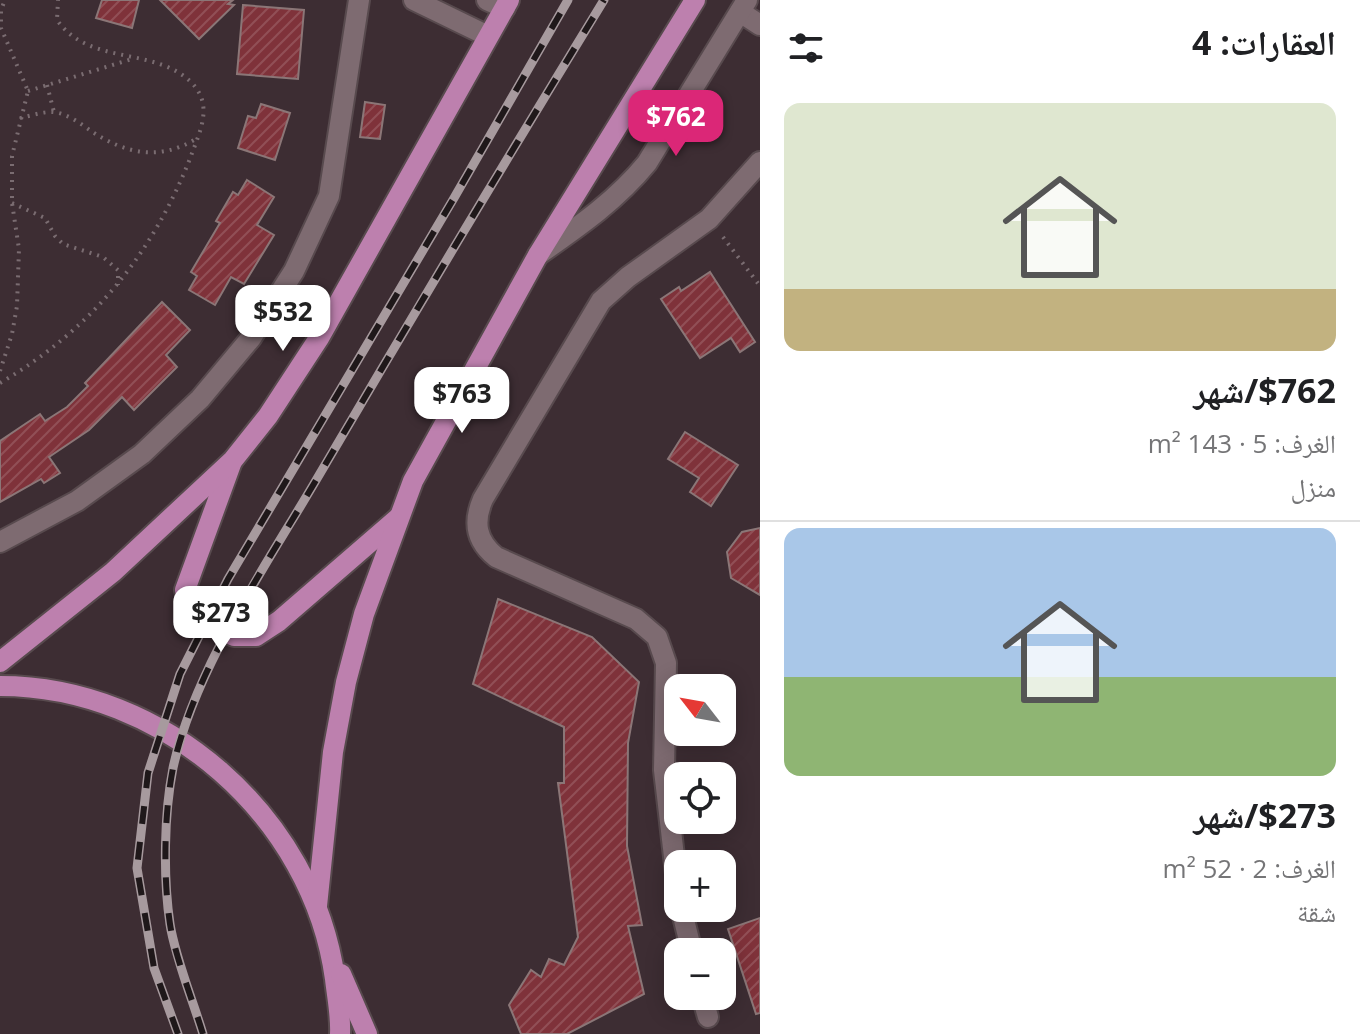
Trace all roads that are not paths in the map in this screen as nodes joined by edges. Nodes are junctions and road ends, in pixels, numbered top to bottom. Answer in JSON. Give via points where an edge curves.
{"nodes":[{"id":1,"x":359,"y":0,"type":"edge"},
{"id":2,"x":414,"y":0,"type":"edge"},
{"id":3,"x":695,"y":0,"type":"edge"},
{"id":4,"x":500,"y":3,"type":"edge"},
{"id":5,"x":744,"y":6,"type":"edge"},
{"id":6,"x":760,"y":25,"type":"edge"},
{"id":7,"x":488,"y":36,"type":"junction"},
{"id":8,"x":760,"y":162,"type":"edge"},
{"id":9,"x":538,"y":255,"type":"junction"},
{"id":10,"x":233,"y":460,"type":"junction"},
{"id":11,"x":398,"y":517,"type":"junction"},
{"id":12,"x":0,"y":542,"type":"edge"},
{"id":13,"x":0,"y":662,"type":"edge"},
{"id":14,"x":0,"y":686,"type":"edge"},
{"id":15,"x":673,"y":850,"type":"edge"},
{"id":16,"x":317,"y":906,"type":"junction"},
{"id":17,"x":331,"y":952,"type":"junction"},
{"id":18,"x":706,"y":1010,"type":"edge"},
{"id":19,"x":708,"y":1017,"type":"dead end"},
{"id":20,"x":340,"y":1034,"type":"edge"},
{"id":21,"x":367,"y":1034,"type":"edge"}],
"edges":[{"from":1,"to":12,"type":"street","via":[[329,196],[294,271],[251,338],[200,399],[142,454],[77,501]]},
{"from":2,"to":7,"type":"street"},
{"from":3,"to":9,"type":"main road"},
{"from":4,"to":7,"type":"main road"},
{"from":5,"to":6,"type":"street"},
{"from":5,"to":9,"type":"street","via":[[647,163],[610,203]]},
{"from":7,"to":10,"type":"main road","via":[[319,338]]},
{"from":8,"to":15,"type":"street","via":[[709,219],[601,301],[483,499],[477,521],[482,542],[496,557],[636,619],[657,637],[666,663],[664,770]]},
{"from":9,"to":11,"type":"main road","via":[[446,418]]},
{"from":10,"to":11,"type":"main road","via":[[185,590],[194,610],[234,636],[256,636],[279,621]]},
{"from":10,"to":13,"type":"main road","via":[[113,572]]},
{"from":11,"to":16,"type":"main road","via":[[346,682]]},
{"from":14,"to":16,"type":"main road","via":[[66,693],[113,707],[199,753],[269,821]]},
{"from":16,"to":17,"type":"main road"},
{"from":17,"to":20,"type":"main road"},
{"from":17,"to":21,"type":"main road"},
{"from":18,"to":19,"type":"street"}]}
